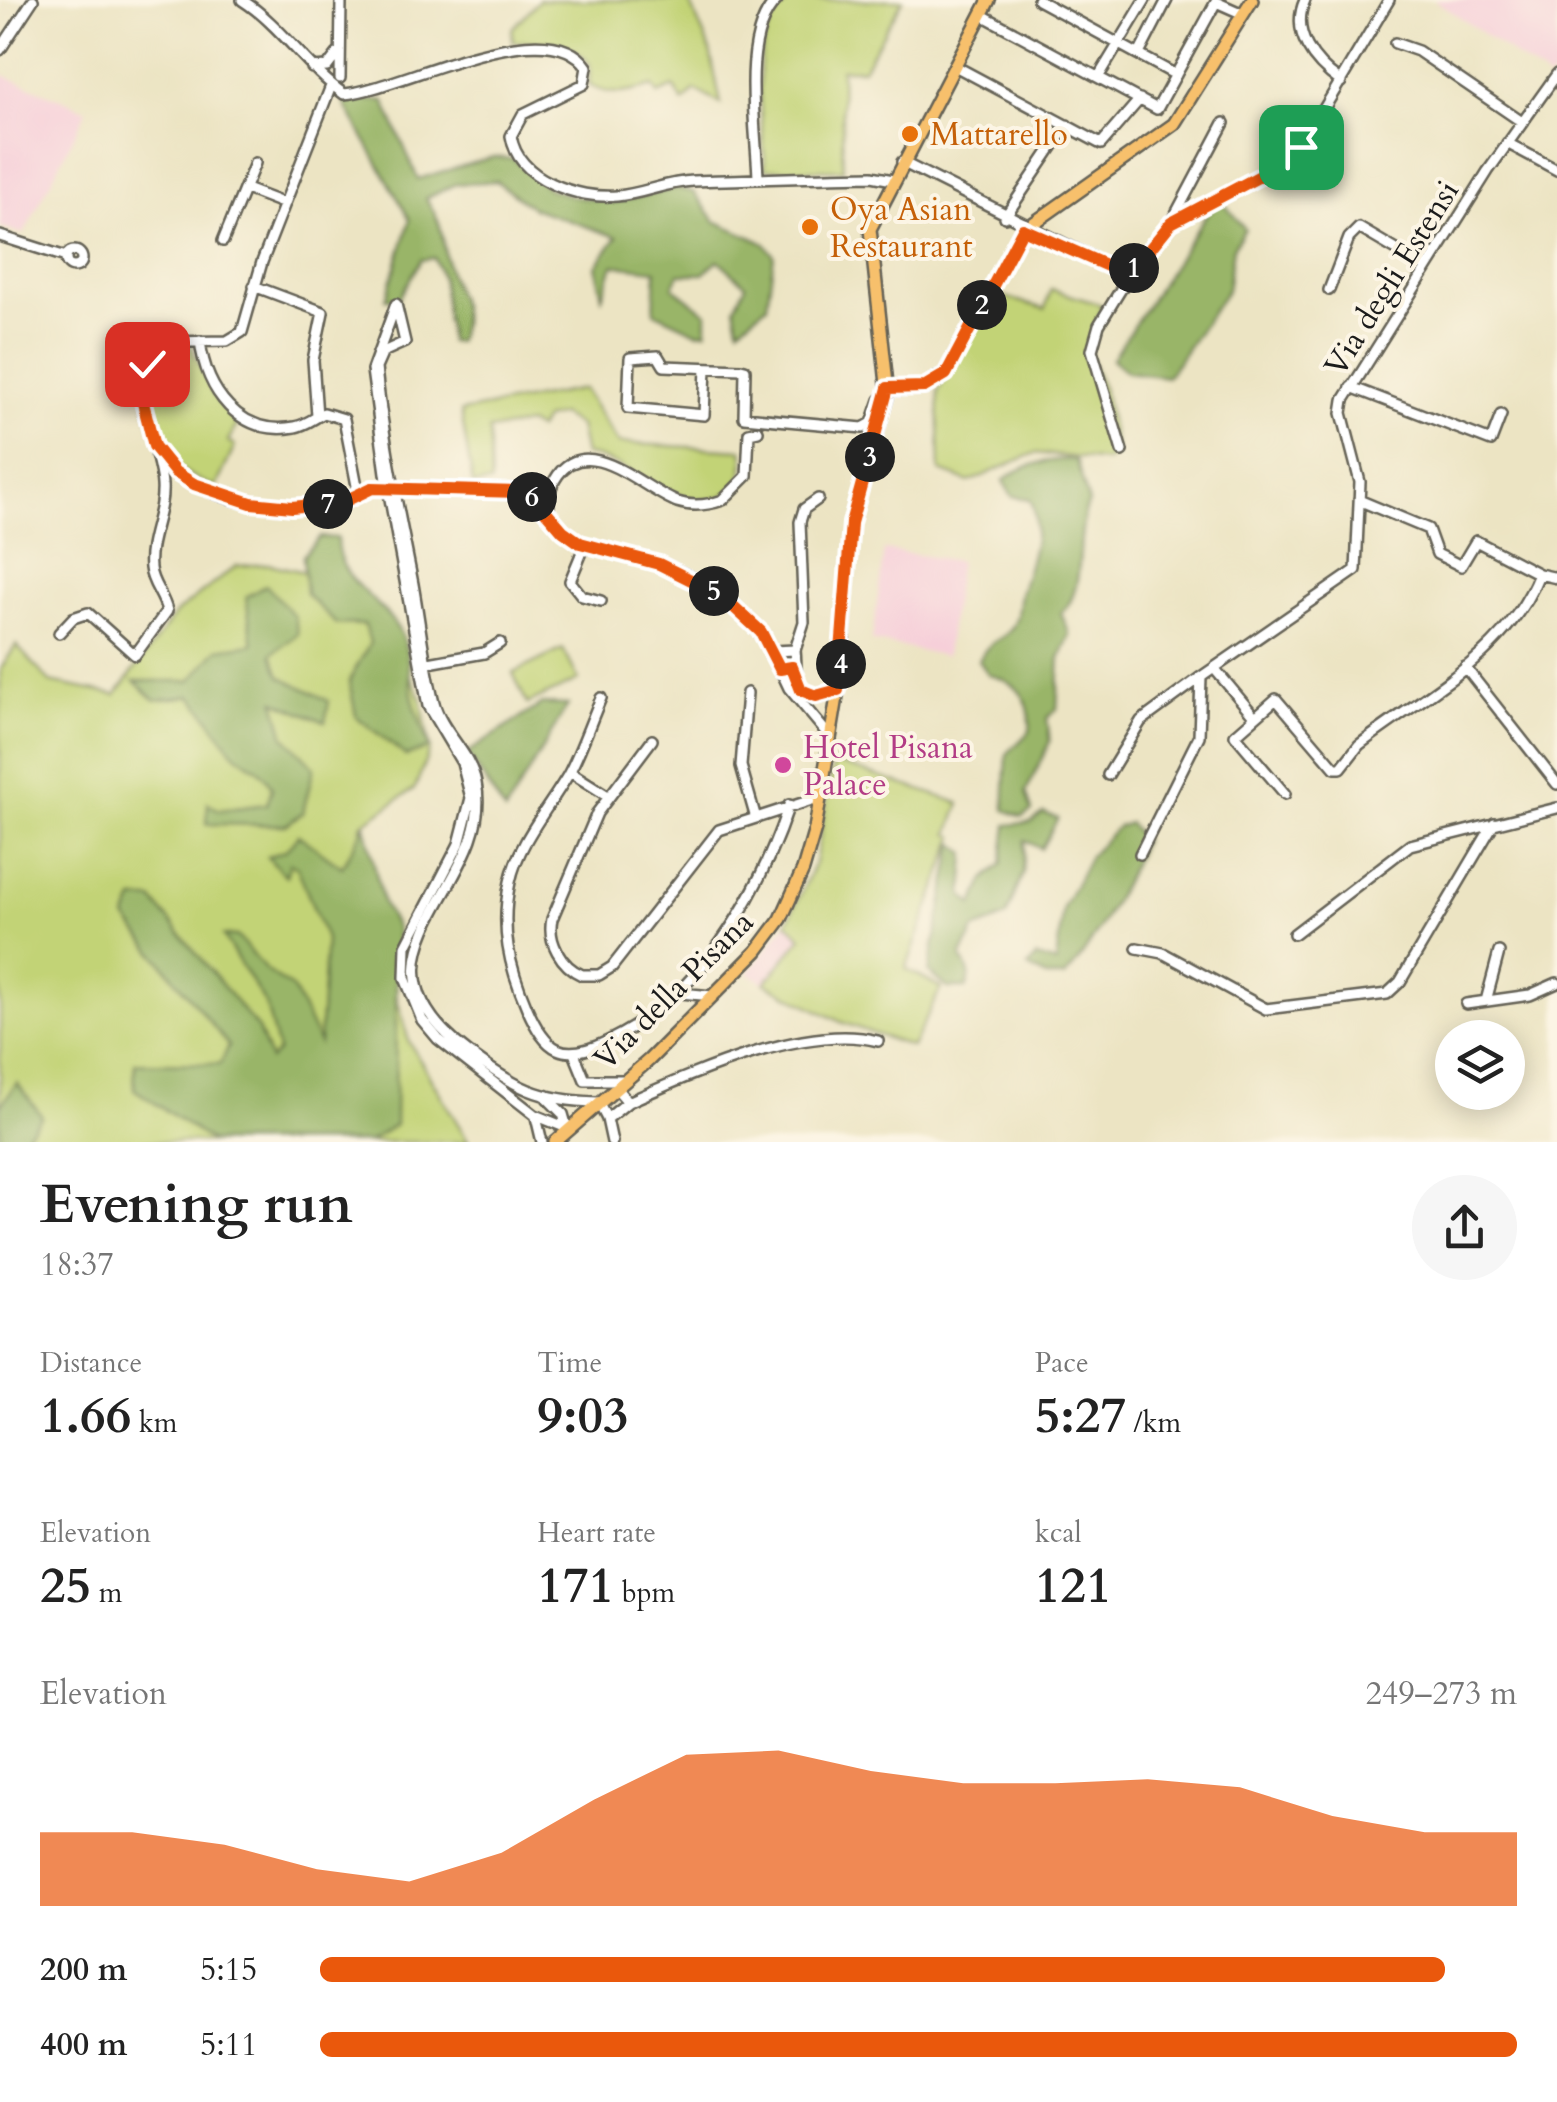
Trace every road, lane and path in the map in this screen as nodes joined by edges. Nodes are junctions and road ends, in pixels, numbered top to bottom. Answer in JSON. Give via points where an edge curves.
{"nodes":[{"id":1,"x":33,"y":0,"type":"edge"},
{"id":2,"x":242,"y":0,"type":"edge"},
{"id":3,"x":341,"y":0,"type":"edge"},
{"id":4,"x":777,"y":0,"type":"edge"},
{"id":5,"x":989,"y":0,"type":"edge"},
{"id":6,"x":1038,"y":0,"type":"edge"},
{"id":7,"x":1145,"y":0,"type":"edge"},
{"id":8,"x":1167,"y":0,"type":"edge"},
{"id":9,"x":1252,"y":0,"type":"edge"},
{"id":10,"x":1305,"y":0,"type":"edge"},
{"id":11,"x":1389,"y":0,"type":"edge"},
{"id":12,"x":1056,"y":4,"type":"edge"},
{"id":13,"x":982,"y":14,"type":"junction"},
{"id":14,"x":1243,"y":14,"type":"junction"},
{"id":15,"x":1120,"y":42,"type":"junction"},
{"id":16,"x":1395,"y":43,"type":"dead end"},
{"id":17,"x":0,"y":50,"type":"edge"},
{"id":18,"x":338,"y":52,"type":"junction"},
{"id":19,"x":1139,"y":54,"type":"junction"},
{"id":20,"x":955,"y":66,"type":"junction"},
{"id":21,"x":312,"y":68,"type":"junction"},
{"id":22,"x":1557,"y":74,"type":"edge"},
{"id":23,"x":1099,"y":76,"type":"junction"},
{"id":24,"x":1176,"y":76,"type":"junction"},
{"id":25,"x":1341,"y":82,"type":"junction"},
{"id":26,"x":335,"y":83,"type":"junction"},
{"id":27,"x":1140,"y":100,"type":"junction"},
{"id":28,"x":1522,"y":122,"type":"junction"},
{"id":29,"x":1224,"y":123,"type":"dead end"},
{"id":30,"x":1067,"y":125,"type":"junction"},
{"id":31,"x":1507,"y":143,"type":"junction"},
{"id":32,"x":256,"y":163,"type":"dead end"},
{"id":33,"x":898,"y":170,"type":"junction"},
{"id":34,"x":1557,"y":170,"type":"edge"},
{"id":35,"x":872,"y":176,"type":"junction"},
{"id":36,"x":758,"y":180,"type":"junction"},
{"id":37,"x":246,"y":189,"type":"junction"},
{"id":38,"x":884,"y":197,"type":"junction"},
{"id":39,"x":285,"y":204,"type":"junction"},
{"id":40,"x":1006,"y":217,"type":"junction"},
{"id":41,"x":1171,"y":223,"type":"junction"},
{"id":42,"x":1026,"y":227,"type":"junction"},
{"id":43,"x":0,"y":236,"type":"edge"},
{"id":44,"x":223,"y":242,"type":"dead end"},
{"id":45,"x":66,"y":257,"type":"dead end"},
{"id":46,"x":1428,"y":268,"type":"junction"},
{"id":47,"x":1132,"y":271,"type":"junction"},
{"id":48,"x":254,"y":286,"type":"junction"},
{"id":49,"x":1329,"y":290,"type":"dead end"},
{"id":50,"x":388,"y":324,"type":"junction"},
{"id":51,"x":403,"y":328,"type":"junction"},
{"id":52,"x":200,"y":341,"type":"junction"},
{"id":53,"x":382,"y":341,"type":"junction"},
{"id":54,"x":393,"y":346,"type":"junction"},
{"id":55,"x":706,"y":368,"type":"junction"},
{"id":56,"x":1350,"y":387,"type":"junction"},
{"id":57,"x":888,"y":390,"type":"junction"},
{"id":58,"x":1501,"y":415,"type":"dead end"},
{"id":59,"x":317,"y":416,"type":"junction"},
{"id":60,"x":758,"y":430,"type":"dead end"},
{"id":61,"x":156,"y":450,"type":"junction"},
{"id":62,"x":1122,"y":451,"type":"dead end"},
{"id":63,"x":551,"y":486,"type":"junction"},
{"id":64,"x":392,"y":488,"type":"junction"},
{"id":65,"x":358,"y":491,"type":"junction"},
{"id":66,"x":523,"y":493,"type":"junction"},
{"id":67,"x":818,"y":498,"type":"dead end"},
{"id":68,"x":1361,"y":501,"type":"junction"},
{"id":69,"x":550,"y":515,"type":"junction"},
{"id":70,"x":585,"y":545,"type":"junction"},
{"id":71,"x":1539,"y":574,"type":"junction"},
{"id":72,"x":1557,"y":578,"type":"edge"},
{"id":73,"x":601,"y":601,"type":"dead end"},
{"id":74,"x":60,"y":633,"type":"dead end"},
{"id":75,"x":500,"y":643,"type":"dead end"},
{"id":76,"x":794,"y":650,"type":"junction"},
{"id":77,"x":773,"y":651,"type":"junction"},
{"id":78,"x":423,"y":664,"type":"junction"},
{"id":79,"x":792,"y":667,"type":"junction"},
{"id":80,"x":1465,"y":667,"type":"junction"},
{"id":81,"x":1214,"y":668,"type":"junction"},
{"id":82,"x":780,"y":669,"type":"junction"},
{"id":83,"x":1201,"y":677,"type":"junction"},
{"id":84,"x":838,"y":690,"type":"junction"},
{"id":85,"x":747,"y":693,"type":"dead end"},
{"id":86,"x":814,"y":696,"type":"junction"},
{"id":87,"x":602,"y":698,"type":"dead end"},
{"id":88,"x":808,"y":708,"type":"junction"},
{"id":89,"x":1255,"y":717,"type":"junction"},
{"id":90,"x":831,"y":738,"type":"junction"},
{"id":91,"x":652,"y":740,"type":"dead end"},
{"id":92,"x":570,"y":772,"type":"junction"},
{"id":93,"x":1108,"y":775,"type":"dead end"},
{"id":94,"x":1557,"y":784,"type":"edge"},
{"id":95,"x":1285,"y":794,"type":"dead end"},
{"id":96,"x":608,"y":796,"type":"junction"},
{"id":97,"x":821,"y":797,"type":"junction"},
{"id":98,"x":789,"y":806,"type":"junction"},
{"id":99,"x":1557,"y":808,"type":"edge"},
{"id":100,"x":755,"y":815,"type":"junction"},
{"id":101,"x":1494,"y":822,"type":"junction"},
{"id":102,"x":1140,"y":854,"type":"dead end"},
{"id":103,"x":1294,"y":934,"type":"dead end"},
{"id":104,"x":407,"y":944,"type":"junction"},
{"id":105,"x":1137,"y":948,"type":"dead end"},
{"id":106,"x":1500,"y":952,"type":"dead end"},
{"id":107,"x":1557,"y":983,"type":"edge"},
{"id":108,"x":682,"y":992,"type":"junction"},
{"id":109,"x":712,"y":996,"type":"junction"},
{"id":110,"x":422,"y":997,"type":"junction"},
{"id":111,"x":1486,"y":1002,"type":"junction"},
{"id":112,"x":1466,"y":1004,"type":"dead end"},
{"id":113,"x":878,"y":1040,"type":"dead end"},
{"id":114,"x":574,"y":1053,"type":"junction"},
{"id":115,"x":621,"y":1084,"type":"junction"},
{"id":116,"x":540,"y":1094,"type":"junction"},
{"id":117,"x":598,"y":1102,"type":"junction"},
{"id":118,"x":628,"y":1102,"type":"junction"},
{"id":119,"x":535,"y":1115,"type":"junction"},
{"id":120,"x":607,"y":1118,"type":"junction"},
{"id":121,"x":567,"y":1128,"type":"junction"},
{"id":122,"x":542,"y":1142,"type":"edge"},
{"id":123,"x":555,"y":1142,"type":"edge"},
{"id":124,"x":612,"y":1142,"type":"edge"}],
"edges":[{"from":1,"to":17,"type":"street"},
{"from":2,"to":21,"type":"street"},
{"from":3,"to":18,"type":"street"},
{"from":4,"to":36,"type":"street","via":[[762,16],[755,40]]},
{"from":5,"to":13,"type":"main road","name":"Via della Pisana"},
{"from":6,"to":12,"type":"street"},
{"from":7,"to":15,"type":"street"},
{"from":8,"to":19,"type":"street"},
{"from":9,"to":14,"type":"main road"},
{"from":10,"to":25,"type":"street","via":[[1298,18],[1303,38],[1322,68]]},
{"from":11,"to":25,"type":"street"},
{"from":12,"to":15,"type":"street"},
{"from":13,"to":20,"type":"main road","name":"Via della Pisana"},
{"from":13,"to":23,"type":"street"},
{"from":14,"to":24,"type":"street","via":[[1216,2]]},
{"from":14,"to":42,"type":"main road","via":[[1174,124]]},
{"from":15,"to":19,"type":"street"},
{"from":15,"to":23,"type":"street"},
{"from":16,"to":28,"type":"street","via":[[1418,50]]},
{"from":18,"to":21,"type":"street","via":[[329,66]]},
{"from":18,"to":26,"type":"street"},
{"from":19,"to":24,"type":"street"},
{"from":20,"to":30,"type":"street"},
{"from":20,"to":33,"type":"main road","name":"Via della Pisana"},
{"from":21,"to":26,"type":"street"},
{"from":22,"to":28,"type":"street","name":"Via degli Estensi"},
{"from":23,"to":27,"type":"street"},
{"from":24,"to":27,"type":"street","via":[[1157,109]]},
{"from":25,"to":41,"type":"street","via":[[1289,159]]},
{"from":26,"to":36,"type":"street","via":[[361,91],[500,50],[558,50],[581,59],[586,81],[524,112],[511,128],[516,153],[544,180],[607,196],[666,182]]},
{"from":26,"to":39,"type":"street"},
{"from":27,"to":30,"type":"street","via":[[1101,144]]},
{"from":28,"to":31,"type":"street","name":"Via degli Estensi"},
{"from":29,"to":41,"type":"street"},
{"from":30,"to":40,"type":"street"},
{"from":31,"to":34,"type":"street"},
{"from":31,"to":46,"type":"street","name":"Via degli Estensi"},
{"from":32,"to":37,"type":"street"},
{"from":33,"to":35,"type":"street"},
{"from":33,"to":38,"type":"main road","name":"Via della Pisana"},
{"from":33,"to":40,"type":"street"},
{"from":35,"to":36,"type":"street"},
{"from":35,"to":38,"type":"street"},
{"from":37,"to":39,"type":"street"},
{"from":37,"to":44,"type":"street"},
{"from":38,"to":57,"type":"main road","name":"Via della Pisana","via":[[870,239]]},
{"from":39,"to":48,"type":"street"},
{"from":40,"to":42,"type":"street"},
{"from":41,"to":47,"type":"street"},
{"from":42,"to":47,"type":"street"},
{"from":42,"to":57,"type":"main road","via":[[946,374],[924,387]]},
{"from":43,"to":45,"type":"street"},
{"from":46,"to":49,"type":"street","via":[[1358,228]]},
{"from":46,"to":56,"type":"street","name":"Via degli Estensi"},
{"from":47,"to":62,"type":"street","via":[[1099,325],[1092,350]]},
{"from":48,"to":52,"type":"street","via":[[239,336]]},
{"from":48,"to":59,"type":"street","via":[[324,312],[313,360]]},
{"from":50,"to":51,"type":"street"},
{"from":50,"to":51,"type":"street","via":[[397,304]]},
{"from":50,"to":53,"type":"street"},
{"from":51,"to":54,"type":"street","via":[[405,343]]},
{"from":52,"to":59,"type":"street","via":[[208,377],[242,418],[288,428]]},
{"from":52,"to":61,"type":"street","via":[[169,340],[147,364],[141,395]]},
{"from":53,"to":54,"type":"street"},
{"from":53,"to":64,"type":"street","via":[[372,378]]},
{"from":54,"to":64,"type":"street","via":[[380,356],[376,371]]},
{"from":55,"to":55,"type":"street","via":[[632,356],[628,408],[704,415]]},
{"from":55,"to":57,"type":"street","via":[[745,370],[744,417],[863,428]]},
{"from":56,"to":58,"type":"street","via":[[1492,441]]},
{"from":56,"to":68,"type":"street","name":"Via degli Estensi","via":[[1342,410]]},
{"from":57,"to":84,"type":"main road","name":"Via della Pisana","via":[[851,523]]},
{"from":59,"to":65,"type":"street","via":[[346,421]]},
{"from":60,"to":63,"type":"street","via":[[750,432],[744,482],[719,502],[679,503],[588,460],[566,466]]},
{"from":61,"to":65,"type":"street","via":[[189,482],[251,503],[324,505]]},
{"from":61,"to":74,"type":"street","via":[[162,491],[150,571],[167,610],[135,655],[88,613],[72,618]]},
{"from":63,"to":66,"type":"street"},
{"from":63,"to":69,"type":"street"},
{"from":64,"to":65,"type":"street"},
{"from":64,"to":66,"type":"street"},
{"from":64,"to":78,"type":"street"},
{"from":66,"to":69,"type":"street"},
{"from":67,"to":76,"type":"street","via":[[800,522],[804,622]]},
{"from":68,"to":71,"type":"street","via":[[1428,528],[1437,554],[1461,566],[1476,541]]},
{"from":68,"to":81,"type":"street","name":"Via degli Estensi","via":[[1352,574]]},
{"from":69,"to":70,"type":"street"},
{"from":70,"to":73,"type":"street","via":[[570,581],[582,596]]},
{"from":70,"to":77,"type":"street","via":[[650,560],[704,585],[748,616]]},
{"from":71,"to":72,"type":"street"},
{"from":71,"to":80,"type":"street","via":[[1520,616]]},
{"from":75,"to":78,"type":"street","via":[[484,653]]},
{"from":76,"to":77,"type":"street"},
{"from":76,"to":79,"type":"street"},
{"from":77,"to":82,"type":"street"},
{"from":78,"to":104,"type":"street","via":[[430,711],[462,763],[471,803],[459,844]]},
{"from":78,"to":110,"type":"street","via":[[437,713],[473,772],[478,805],[416,950]]},
{"from":79,"to":82,"type":"street"},
{"from":79,"to":86,"type":"street","via":[[797,686]]},
{"from":80,"to":89,"type":"street","via":[[1336,768],[1276,699]]},
{"from":80,"to":94,"type":"street"},
{"from":81,"to":83,"type":"street","name":"Via degli Estensi"},
{"from":81,"to":89,"type":"street"},
{"from":82,"to":88,"type":"street"},
{"from":83,"to":93,"type":"street","name":"Via degli Estensi","via":[[1141,720]]},
{"from":83,"to":102,"type":"street","via":[[1199,736]]},
{"from":84,"to":86,"type":"street"},
{"from":84,"to":90,"type":"main road","name":"Via della Pisana"},
{"from":85,"to":100,"type":"street","via":[[741,766]]},
{"from":86,"to":88,"type":"street"},
{"from":87,"to":92,"type":"street"},
{"from":88,"to":90,"type":"street"},
{"from":89,"to":95,"type":"street","via":[[1235,735]]},
{"from":90,"to":97,"type":"main road","name":"Via della Pisana"},
{"from":91,"to":96,"type":"street"},
{"from":92,"to":96,"type":"street"},
{"from":92,"to":114,"type":"street","via":[[514,868],[505,939],[538,1032],[554,1048]]},
{"from":96,"to":100,"type":"street","via":[[550,926],[562,960],[586,976],[612,967],[710,838]]},
{"from":97,"to":98,"type":"street"},
{"from":97,"to":109,"type":"main road","name":"Via della Pisana","via":[[812,844],[785,910],[757,951]]},
{"from":98,"to":100,"type":"street"},
{"from":98,"to":108,"type":"street","via":[[748,898]]},
{"from":99,"to":101,"type":"street"},
{"from":101,"to":103,"type":"street","via":[[1407,847]]},
{"from":101,"to":105,"type":"street","via":[[1387,994],[1266,1009],[1164,953]]},
{"from":104,"to":110,"type":"street","via":[[411,985]]},
{"from":104,"to":119,"type":"street","via":[[406,981],[429,1030]]},
{"from":106,"to":111,"type":"street"},
{"from":107,"to":111,"type":"street"},
{"from":108,"to":109,"type":"street"},
{"from":108,"to":114,"type":"street","via":[[649,1020]]},
{"from":109,"to":115,"type":"main road","name":"Via della Pisana"},
{"from":110,"to":116,"type":"street","via":[[438,1030],[509,1084]]},
{"from":111,"to":112,"type":"street"},
{"from":113,"to":118,"type":"street","via":[[851,1034],[799,1040]]},
{"from":114,"to":115,"type":"street","via":[[585,1080]]},
{"from":115,"to":117,"type":"main road","name":"Via della Pisana"},
{"from":115,"to":118,"type":"street"},
{"from":116,"to":117,"type":"street"},
{"from":116,"to":121,"type":"street","via":[[558,1107]]},
{"from":117,"to":120,"type":"street"},
{"from":117,"to":121,"type":"main road","name":"Via della Pisana"},
{"from":118,"to":120,"type":"street"},
{"from":119,"to":121,"type":"street"},
{"from":119,"to":122,"type":"street"},
{"from":120,"to":124,"type":"street"},
{"from":121,"to":123,"type":"main road","name":"Via della Pisana"}]}
